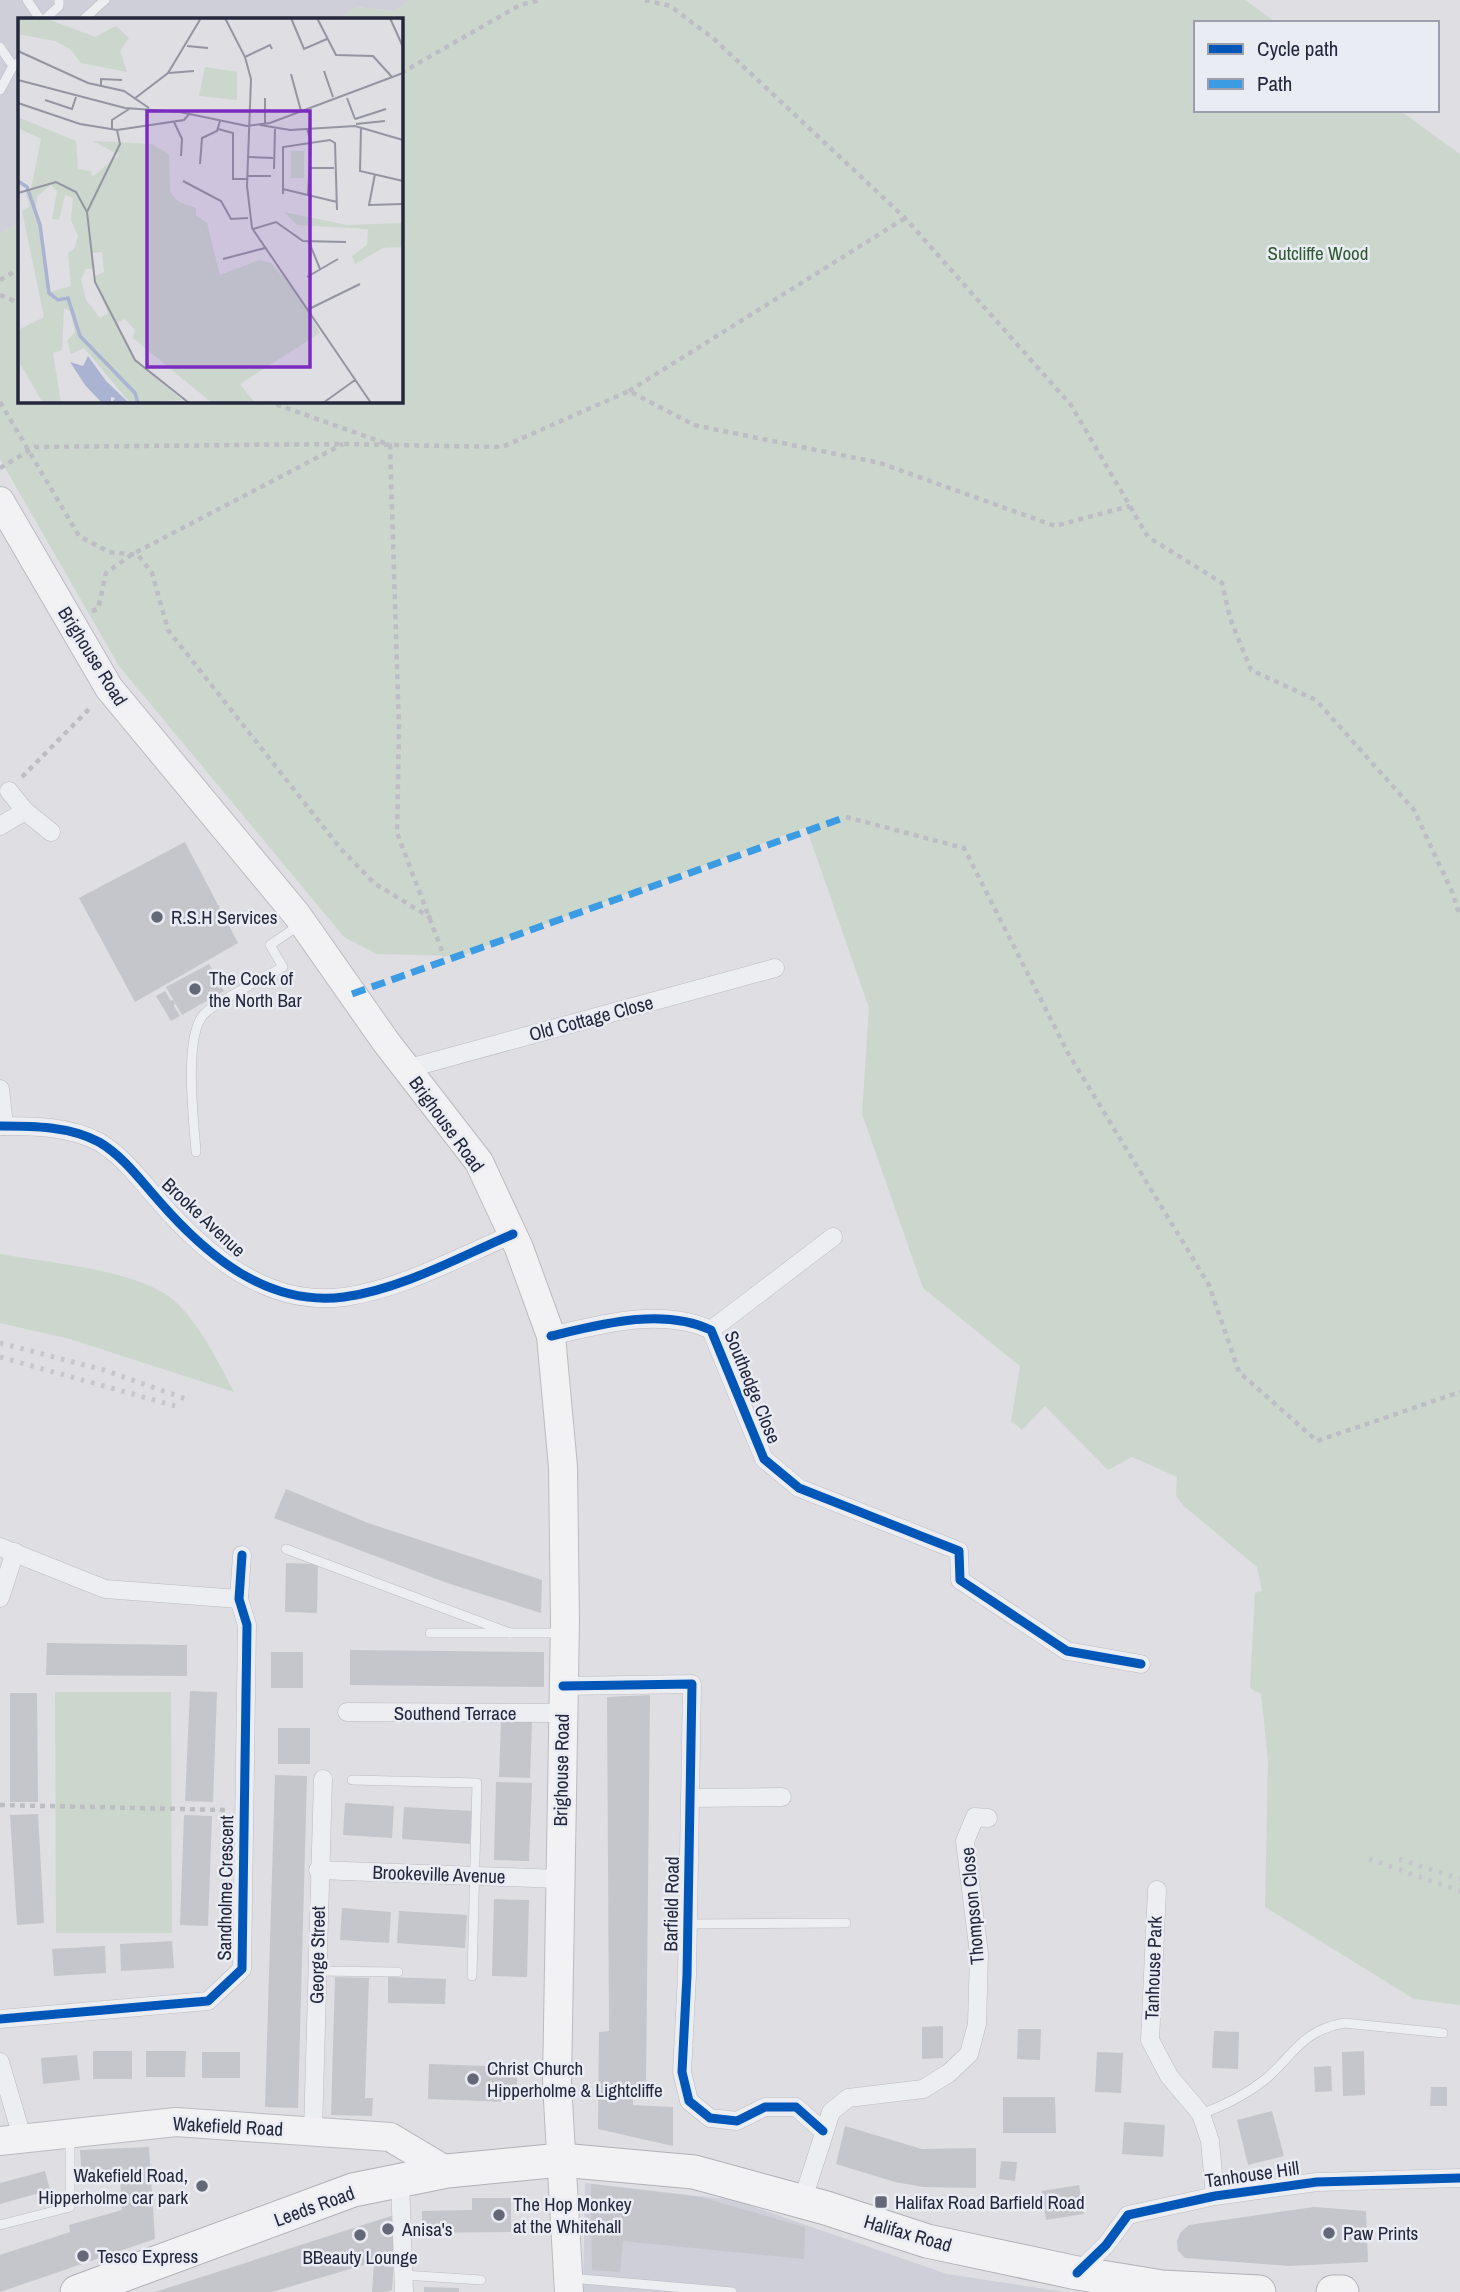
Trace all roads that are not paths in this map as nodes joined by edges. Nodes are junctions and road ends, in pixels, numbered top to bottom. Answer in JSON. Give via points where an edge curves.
{"nodes":[{"id":1,"x":27,"y":0,"type":"edge"},
{"id":2,"x":60,"y":0,"type":"edge"},
{"id":3,"x":105,"y":0,"type":"edge"},
{"id":4,"x":42,"y":18,"type":"edge"},
{"id":5,"x":44,"y":18,"type":"edge"},
{"id":6,"x":86,"y":18,"type":"edge"},
{"id":7,"x":0,"y":47,"type":"edge"},
{"id":8,"x":16,"y":64,"type":"edge"},
{"id":9,"x":0,"y":90,"type":"edge"},
{"id":10,"x":3,"y":514,"type":"edge"},
{"id":11,"x":9,"y":790,"type":"road end"},
{"id":12,"x":25,"y":811,"type":"junction"},
{"id":13,"x":0,"y":826,"type":"edge"},
{"id":14,"x":51,"y":832,"type":"dead end"},
{"id":15,"x":302,"y":923,"type":"junction"},
{"id":16,"x":775,"y":968,"type":"dead end"},
{"id":17,"x":406,"y":1069,"type":"junction"},
{"id":18,"x":0,"y":1089,"type":"edge"},
{"id":19,"x":2,"y":1126,"type":"edge"},
{"id":20,"x":196,"y":1152,"type":"dead end"},
{"id":21,"x":513,"y":1234,"type":"junction"},
{"id":22,"x":833,"y":1237,"type":"dead end"},
{"id":23,"x":711,"y":1330,"type":"junction"},
{"id":24,"x":551,"y":1336,"type":"junction"},
{"id":25,"x":286,"y":1549,"type":"dead end"},
{"id":26,"x":7,"y":1550,"type":"edge"},
{"id":27,"x":242,"y":1555,"type":"dead end"},
{"id":28,"x":0,"y":1598,"type":"edge"},
{"id":29,"x":239,"y":1599,"type":"junction"},
{"id":30,"x":430,"y":1633,"type":"dead end"},
{"id":31,"x":510,"y":1633,"type":"junction"},
{"id":32,"x":564,"y":1633,"type":"junction"},
{"id":33,"x":1141,"y":1664,"type":"dead end"},
{"id":34,"x":562,"y":1700,"type":"junction"},
{"id":35,"x":347,"y":1712,"type":"dead end"},
{"id":36,"x":323,"y":1779,"type":"dead end"},
{"id":37,"x":352,"y":1780,"type":"dead end"},
{"id":38,"x":782,"y":1797,"type":"dead end"},
{"id":39,"x":690,"y":1798,"type":"junction"},
{"id":40,"x":988,"y":1818,"type":"dead end"},
{"id":41,"x":318,"y":1870,"type":"junction"},
{"id":42,"x":474,"y":1876,"type":"junction"},
{"id":43,"x":560,"y":1879,"type":"junction"},
{"id":44,"x":1157,"y":1890,"type":"dead end"},
{"id":45,"x":846,"y":1923,"type":"dead end"},
{"id":46,"x":688,"y":1924,"type":"junction"},
{"id":47,"x":316,"y":1971,"type":"junction"},
{"id":48,"x":398,"y":1972,"type":"dead end"},
{"id":49,"x":472,"y":1976,"type":"dead end"},
{"id":50,"x":0,"y":2019,"type":"edge"},
{"id":51,"x":1443,"y":2033,"type":"dead end"},
{"id":52,"x":0,"y":2062,"type":"edge"},
{"id":53,"x":1201,"y":2114,"type":"junction"},
{"id":54,"x":823,"y":2130,"type":"junction"},
{"id":55,"x":313,"y":2131,"type":"junction"},
{"id":56,"x":70,"y":2132,"type":"junction"},
{"id":57,"x":11,"y":2139,"type":"edge"},
{"id":58,"x":561,"y":2160,"type":"junction"},
{"id":59,"x":447,"y":2171,"type":"junction"},
{"id":60,"x":1460,"y":2178,"type":"edge"},
{"id":61,"x":400,"y":2181,"type":"junction"},
{"id":62,"x":1215,"y":2196,"type":"junction"},
{"id":63,"x":802,"y":2202,"type":"junction"},
{"id":64,"x":0,"y":2225,"type":"edge"},
{"id":65,"x":1091,"y":2278,"type":"junction"},
{"id":66,"x":481,"y":2280,"type":"dead end"},
{"id":67,"x":404,"y":2284,"type":"edge"},
{"id":68,"x":569,"y":2285,"type":"edge"},
{"id":69,"x":78,"y":2292,"type":"edge"},
{"id":70,"x":732,"y":2292,"type":"edge"},
{"id":71,"x":1259,"y":2292,"type":"edge"},
{"id":72,"x":1333,"y":2292,"type":"edge"},
{"id":73,"x":1341,"y":2292,"type":"edge"}],
"edges":[{"from":1,"to":4,"type":"lane"},
{"from":2,"to":5,"type":"lane","via":[[60,6]]},
{"from":3,"to":6,"type":"lane"},
{"from":7,"to":8,"type":"lane"},
{"from":8,"to":9,"type":"lane"},
{"from":10,"to":15,"type":"main road","name":"Brighouse Road","via":[[109,688]]},
{"from":11,"to":12,"type":"street"},
{"from":12,"to":13,"type":"street"},
{"from":12,"to":14,"type":"street"},
{"from":15,"to":17,"type":"main road","name":"Brighouse Road"},
{"from":15,"to":20,"type":"lane","via":[[271,945],[283,967],[204,1015],[194,1040],[191,1072]]},
{"from":16,"to":17,"type":"street","name":"Old Cottage Close"},
{"from":17,"to":21,"type":"main road","name":"Brighouse Road","via":[[479,1162]]},
{"from":18,"to":19,"type":"street"},
{"from":19,"to":21,"type":"street","name":"Brooke Avenue","via":[[58,1128],[99,1142],[220,1262],[276,1291],[341,1298],[372,1292]]},
{"from":21,"to":24,"type":"main road","name":"Brighouse Road"},
{"from":22,"to":23,"type":"street","name":"Southedge Close"},
{"from":23,"to":24,"type":"street","name":"Southedge Close","via":[[697,1323],[656,1318]]},
{"from":23,"to":33,"type":"street","name":"Southedge Close","via":[[764,1459],[799,1488],[959,1551],[960,1580],[1067,1651]]},
{"from":24,"to":32,"type":"main road","name":"Brighouse Road","via":[[563,1467]]},
{"from":25,"to":31,"type":"lane"},
{"from":26,"to":28,"type":"street"},
{"from":26,"to":29,"type":"street","via":[[105,1589]]},
{"from":27,"to":29,"type":"street","name":"Sandholme Crescent"},
{"from":29,"to":50,"type":"street","name":"Sandholme Crescent","via":[[247,1625],[242,1969],[208,2001]]},
{"from":30,"to":31,"type":"lane"},
{"from":31,"to":32,"type":"lane"},
{"from":32,"to":34,"type":"main road","name":"Brighouse Road"},
{"from":34,"to":35,"type":"street","name":"Southend Terrace"},
{"from":34,"to":39,"type":"street","name":"Barfield Road","via":[[692,1684]]},
{"from":34,"to":43,"type":"main road","name":"Brighouse Road"},
{"from":36,"to":41,"type":"street","name":"George Street"},
{"from":37,"to":42,"type":"lane","via":[[477,1783]]},
{"from":38,"to":39,"type":"street"},
{"from":39,"to":46,"type":"street","name":"Barfield Road"},
{"from":40,"to":54,"type":"street","name":"Thompson Close","via":[[975,1817],[965,1841],[979,1954],[976,2024],[969,2054],[923,2089],[848,2098],[831,2112]]},
{"from":41,"to":42,"type":"street","name":"Brookeville Avenue"},
{"from":41,"to":47,"type":"street","name":"George Street"},
{"from":42,"to":43,"type":"street","name":"Brookeville Avenue"},
{"from":42,"to":49,"type":"lane"},
{"from":43,"to":58,"type":"main road","name":"Brighouse Road","via":[[557,2083]]},
{"from":44,"to":53,"type":"street","name":"Tanhouse Park","via":[[1150,2040],[1169,2076]]},
{"from":45,"to":46,"type":"lane"},
{"from":46,"to":54,"type":"street","name":"Barfield Road","via":[[682,2072],[689,2101],[710,2118],[737,2121],[765,2107],[796,2107]]},
{"from":47,"to":48,"type":"lane"},
{"from":47,"to":55,"type":"street","name":"George Street"},
{"from":51,"to":53,"type":"lane","via":[[1344,2023],[1329,2026],[1300,2042],[1253,2089],[1230,2104]]},
{"from":52,"to":57,"type":"street"},
{"from":53,"to":62,"type":"street","name":"Tanhouse Park","via":[[1210,2140]]},
{"from":54,"to":63,"type":"street","name":"Thompson Close"},
{"from":55,"to":56,"type":"main road","name":"Wakefield Road","via":[[176,2122]]},
{"from":55,"to":59,"type":"main road","name":"Wakefield Road","via":[[390,2137]]},
{"from":56,"to":57,"type":"main road","name":"Wakefield Road"},
{"from":56,"to":64,"type":"lane","via":[[70,2207]]},
{"from":58,"to":59,"type":"highway","name":"Leeds Road"},
{"from":58,"to":63,"type":"highway","name":"Halifax Road","via":[[694,2172]]},
{"from":58,"to":68,"type":"main road","name":"Brighouse Road"},
{"from":59,"to":61,"type":"highway","name":"Leeds Road"},
{"from":60,"to":62,"type":"street","name":"Tanhouse Hill","via":[[1317,2182]]},
{"from":61,"to":67,"type":"street"},
{"from":61,"to":69,"type":"highway","name":"Leeds Road","via":[[353,2190]]},
{"from":62,"to":65,"type":"street","name":"Tanhouse Hill","via":[[1128,2215],[1105,2245]]},
{"from":63,"to":65,"type":"highway","name":"Halifax Road","via":[[927,2241]]},
{"from":65,"to":71,"type":"highway","name":"Halifax Road"},
{"from":66,"to":67,"type":"lane"},
{"from":68,"to":70,"type":"lane"},
{"from":72,"to":73,"type":"highway"}]}
